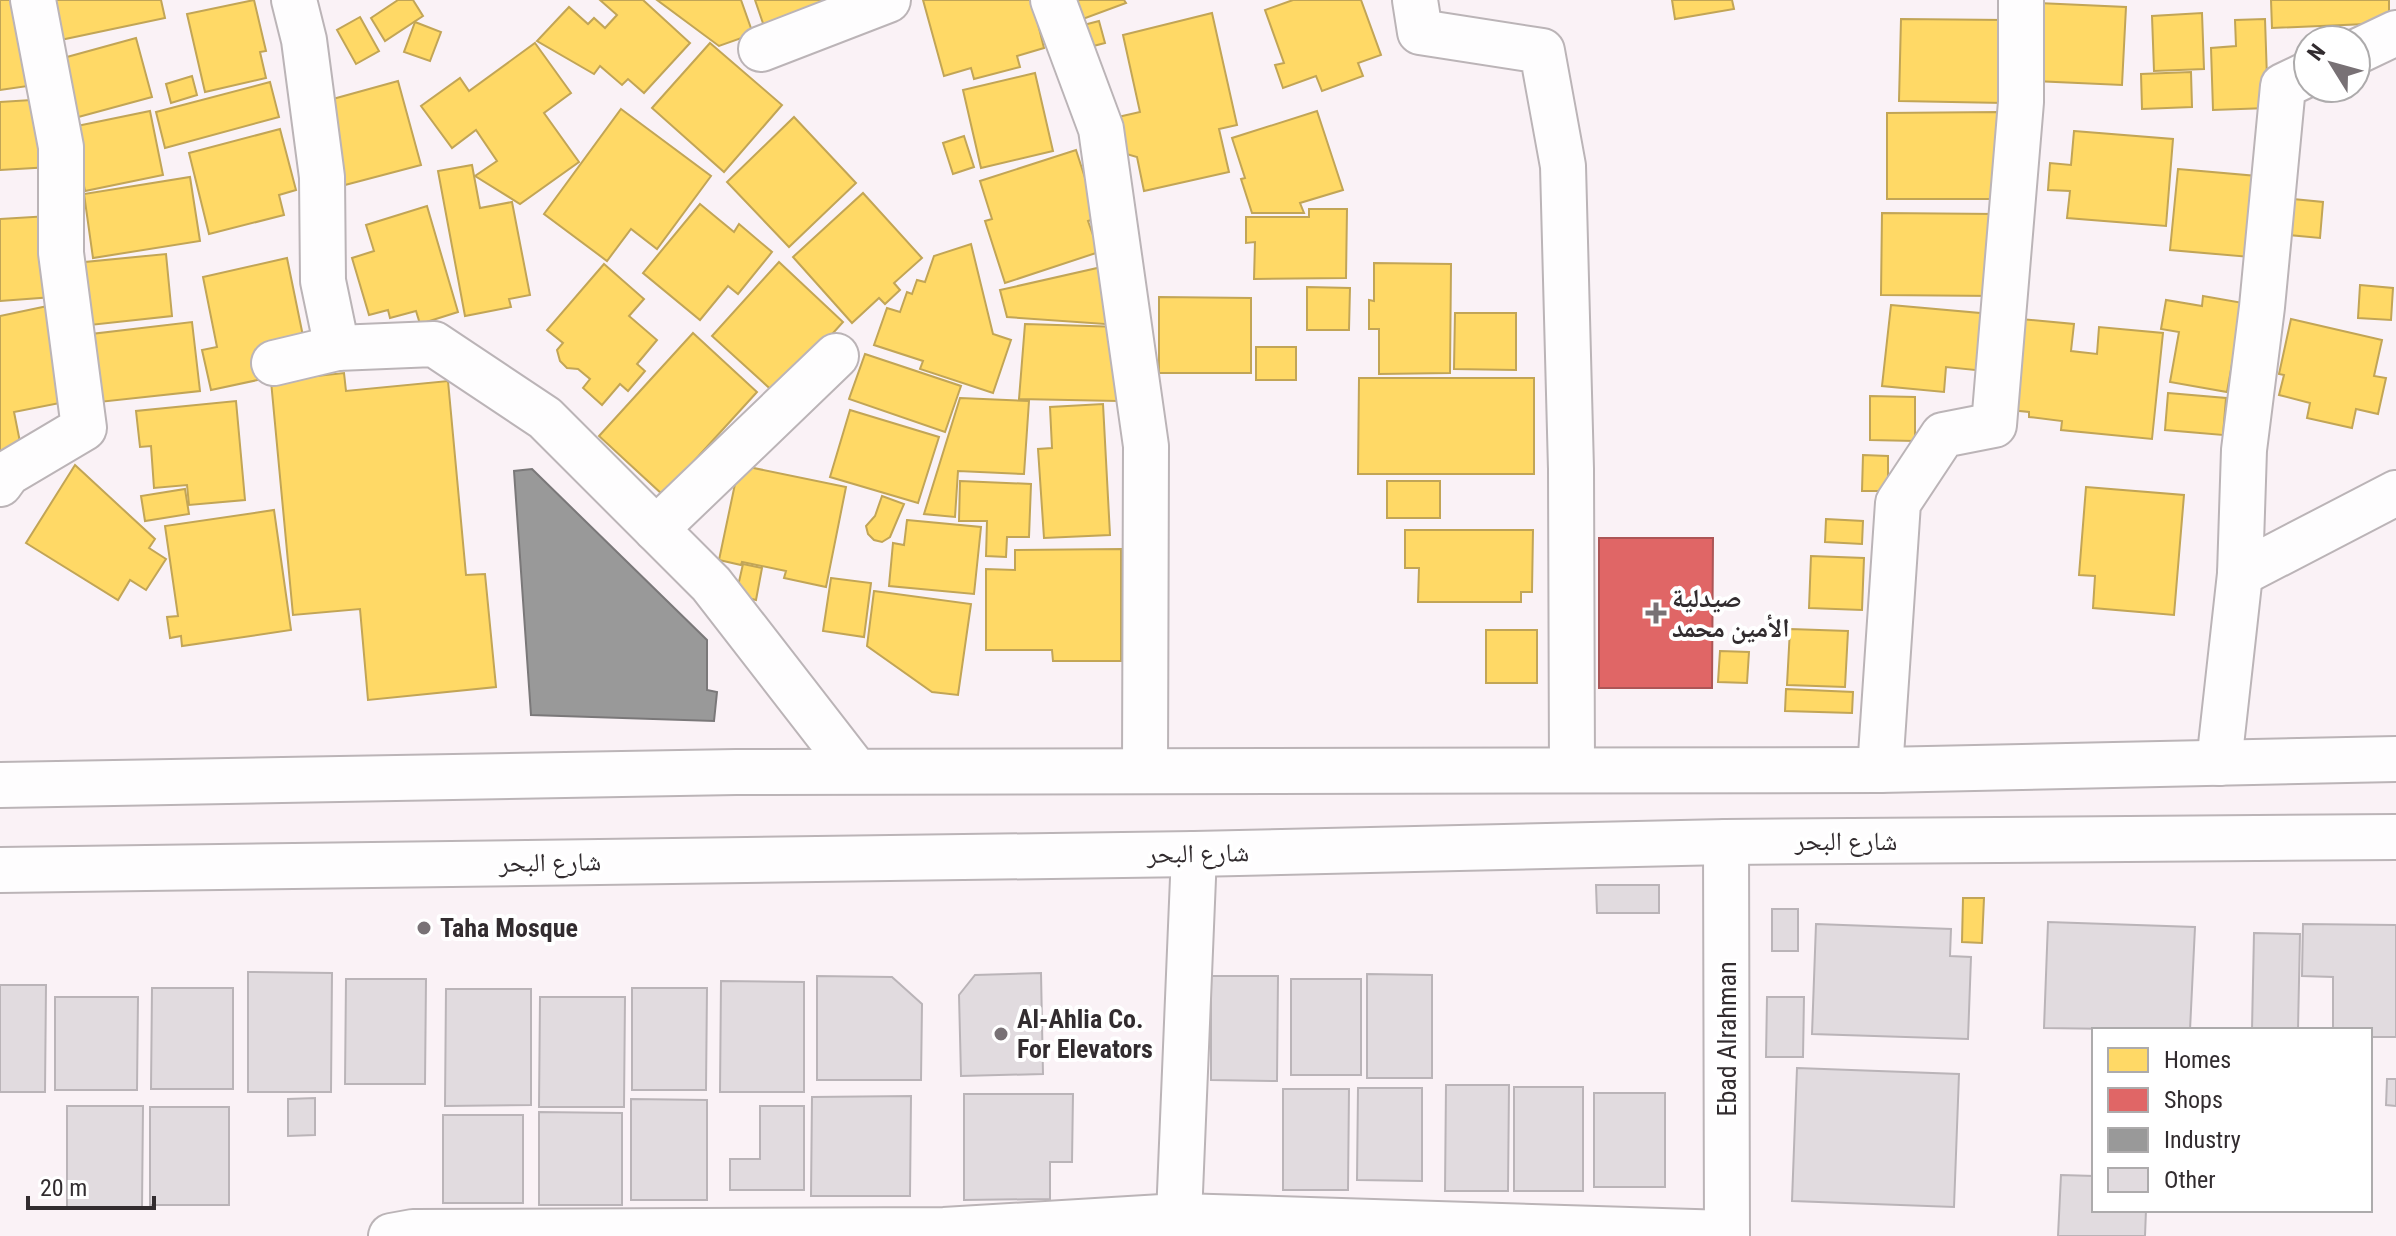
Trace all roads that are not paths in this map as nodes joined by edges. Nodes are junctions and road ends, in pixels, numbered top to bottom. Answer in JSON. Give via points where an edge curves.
{"nodes":[{"id":1,"x":33,"y":0,"type":"edge"},
{"id":2,"x":294,"y":0,"type":"edge"},
{"id":3,"x":888,"y":0,"type":"edge"},
{"id":4,"x":1053,"y":0,"type":"edge"},
{"id":5,"x":1415,"y":0,"type":"edge"},
{"id":6,"x":2021,"y":0,"type":"edge"},
{"id":7,"x":2396,"y":33,"type":"edge"},
{"id":8,"x":2372,"y":44,"type":"edge"},
{"id":9,"x":761,"y":49,"type":"dead end"},
{"id":10,"x":2292,"y":82,"type":"edge"},
{"id":11,"x":337,"y":348,"type":"junction"},
{"id":12,"x":836,"y":356,"type":"dead end"},
{"id":13,"x":274,"y":363,"type":"dead end"},
{"id":14,"x":0,"y":484,"type":"edge"},
{"id":15,"x":2396,"y":493,"type":"edge"},
{"id":16,"x":656,"y":529,"type":"junction"},
{"id":17,"x":2240,"y":574,"type":"junction"},
{"id":18,"x":2396,"y":759,"type":"edge"},
{"id":19,"x":2219,"y":763,"type":"junction"},
{"id":20,"x":1572,"y":770,"type":"junction"},
{"id":21,"x":1880,"y":770,"type":"junction"},
{"id":22,"x":856,"y":771,"type":"junction"},
{"id":23,"x":1145,"y":771,"type":"junction"},
{"id":24,"x":0,"y":785,"type":"edge"},
{"id":25,"x":2396,"y":837,"type":"edge"},
{"id":26,"x":1726,"y":842,"type":"junction"},
{"id":27,"x":1194,"y":854,"type":"junction"},
{"id":28,"x":0,"y":870,"type":"edge"},
{"id":29,"x":1179,"y":1216,"type":"junction"},
{"id":30,"x":1727,"y":1234,"type":"edge"},
{"id":31,"x":391,"y":1236,"type":"edge"}],
"edges":[{"from":1,"to":14,"type":"street","via":[[61,147],[61,253],[84,428],[8,473]]},
{"from":2,"to":11,"type":"street","via":[[322,177],[323,281]]},
{"from":3,"to":9,"type":"street"},
{"from":4,"to":23,"type":"street","via":[[1101,129],[1146,446]]},
{"from":5,"to":20,"type":"street","via":[[1420,32],[1542,51],[1563,166]]},
{"from":6,"to":21,"type":"street","via":[[2021,102],[1994,425],[1943,435],[1898,503]]},
{"from":7,"to":8,"type":"street"},
{"from":10,"to":17,"type":"street","via":[[2283,86],[2244,450]]},
{"from":11,"to":13,"type":"street"},
{"from":11,"to":16,"type":"street","via":[[434,344],[545,418]]},
{"from":12,"to":16,"type":"street"},
{"from":15,"to":17,"type":"street"},
{"from":16,"to":22,"type":"street","via":[[711,584]]},
{"from":17,"to":19,"type":"street"},
{"from":18,"to":19,"type":"street"},
{"from":19,"to":21,"type":"street"},
{"from":20,"to":21,"type":"street"},
{"from":20,"to":23,"type":"street"},
{"from":22,"to":23,"type":"street"},
{"from":22,"to":24,"type":"street"},
{"from":25,"to":26,"type":"street","name":"شارع البحر"},
{"from":26,"to":27,"type":"street","name":"شارع البحر"},
{"from":26,"to":30,"type":"street","name":"Ebad Alrahman"},
{"from":27,"to":28,"type":"street","name":"شارع البحر"},
{"from":27,"to":29,"type":"street"},
{"from":29,"to":30,"type":"street"},
{"from":29,"to":31,"type":"street","via":[[944,1230]]}]}
